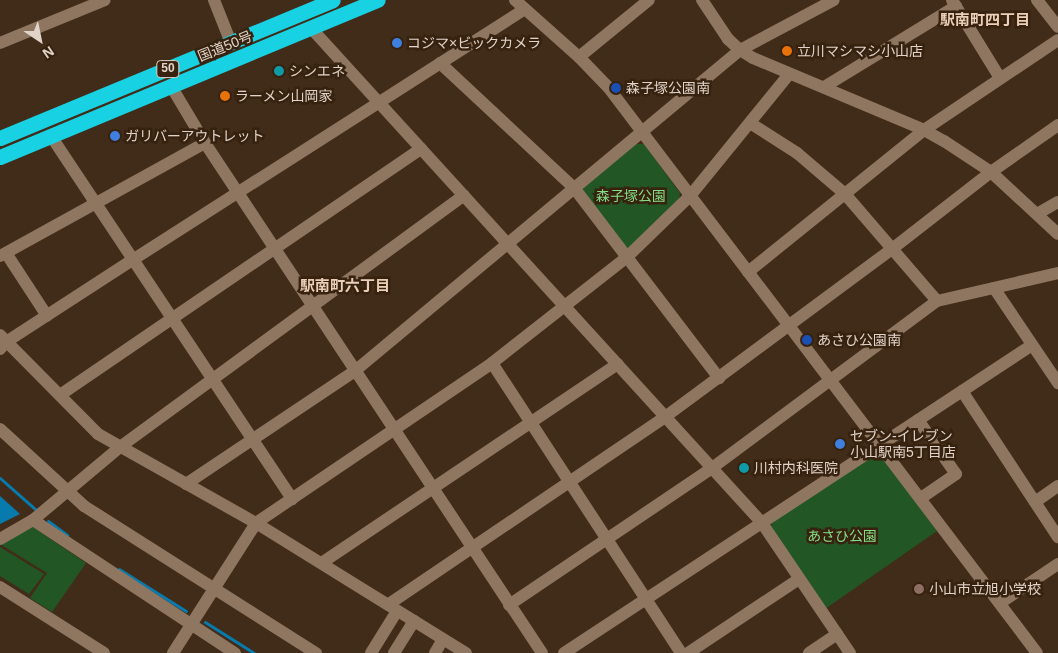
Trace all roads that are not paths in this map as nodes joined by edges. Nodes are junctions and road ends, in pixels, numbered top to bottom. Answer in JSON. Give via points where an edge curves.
{"nodes":[{"id":1,"x":105,"y":0,"type":"edge"},
{"id":2,"x":214,"y":0,"type":"edge"},
{"id":3,"x":333,"y":0,"type":"edge"},
{"id":4,"x":378,"y":0,"type":"edge"},
{"id":5,"x":649,"y":0,"type":"edge"},
{"id":6,"x":702,"y":0,"type":"edge"},
{"id":7,"x":834,"y":0,"type":"edge"},
{"id":8,"x":1037,"y":0,"type":"edge"},
{"id":9,"x":954,"y":3,"type":"edge"},
{"id":10,"x":520,"y":4,"type":"edge"},
{"id":11,"x":1058,"y":27,"type":"edge"},
{"id":12,"x":311,"y":28,"type":"junction"},
{"id":13,"x":1058,"y":40,"type":"edge"},
{"id":14,"x":0,"y":43,"type":"edge"},
{"id":15,"x":232,"y":43,"type":"junction"},
{"id":16,"x":740,"y":50,"type":"junction"},
{"id":17,"x":579,"y":57,"type":"junction"},
{"id":18,"x":440,"y":62,"type":"junction"},
{"id":19,"x":789,"y":74,"type":"junction"},
{"id":20,"x":1000,"y":78,"type":"junction"},
{"id":21,"x":171,"y":86,"type":"junction"},
{"id":22,"x":824,"y":87,"type":"junction"},
{"id":23,"x":378,"y":101,"type":"junction"},
{"id":24,"x":750,"y":122,"type":"junction"},
{"id":25,"x":1058,"y":125,"type":"edge"},
{"id":26,"x":924,"y":130,"type":"junction"},
{"id":27,"x":643,"y":133,"type":"junction"},
{"id":28,"x":1,"y":136,"type":"edge"},
{"id":29,"x":51,"y":136,"type":"junction"},
{"id":30,"x":205,"y":143,"type":"junction"},
{"id":31,"x":421,"y":149,"type":"junction"},
{"id":32,"x":5,"y":155,"type":"edge"},
{"id":33,"x":991,"y":172,"type":"junction"},
{"id":34,"x":575,"y":189,"type":"junction"},
{"id":35,"x":238,"y":193,"type":"junction"},
{"id":36,"x":845,"y":194,"type":"junction"},
{"id":37,"x":464,"y":195,"type":"junction"},
{"id":38,"x":690,"y":196,"type":"junction"},
{"id":39,"x":96,"y":202,"type":"junction"},
{"id":40,"x":1058,"y":202,"type":"edge"},
{"id":41,"x":1037,"y":214,"type":"junction"},
{"id":42,"x":1058,"y":234,"type":"edge"},
{"id":43,"x":508,"y":244,"type":"junction"},
{"id":44,"x":276,"y":249,"type":"junction"},
{"id":45,"x":892,"y":249,"type":"junction"},
{"id":46,"x":3,"y":254,"type":"edge"},
{"id":47,"x":627,"y":257,"type":"junction"},
{"id":48,"x":134,"y":259,"type":"junction"},
{"id":49,"x":748,"y":272,"type":"junction"},
{"id":50,"x":1058,"y":273,"type":"edge"},
{"id":51,"x":994,"y":288,"type":"junction"},
{"id":52,"x":937,"y":301,"type":"junction"},
{"id":53,"x":314,"y":306,"type":"junction"},
{"id":54,"x":564,"y":307,"type":"junction"},
{"id":55,"x":47,"y":316,"type":"junction"},
{"id":56,"x":173,"y":318,"type":"junction"},
{"id":57,"x":789,"y":327,"type":"junction"},
{"id":58,"x":2,"y":342,"type":"edge"},
{"id":59,"x":1032,"y":345,"type":"junction"},
{"id":60,"x":492,"y":363,"type":"junction"},
{"id":61,"x":618,"y":364,"type":"junction"},
{"id":62,"x":356,"y":370,"type":"junction"},
{"id":63,"x":719,"y":378,"type":"junction"},
{"id":64,"x":212,"y":380,"type":"junction"},
{"id":65,"x":830,"y":380,"type":"junction"},
{"id":66,"x":1058,"y":384,"type":"edge"},
{"id":67,"x":962,"y":391,"type":"junction"},
{"id":68,"x":60,"y":395,"type":"junction"},
{"id":69,"x":665,"y":418,"type":"junction"},
{"id":70,"x":918,"y":420,"type":"junction"},
{"id":71,"x":530,"y":422,"type":"junction"},
{"id":72,"x":0,"y":429,"type":"edge"},
{"id":73,"x":394,"y":429,"type":"junction"},
{"id":74,"x":253,"y":441,"type":"junction"},
{"id":75,"x":880,"y":445,"type":"junction"},
{"id":76,"x":120,"y":447,"type":"junction"},
{"id":77,"x":712,"y":468,"type":"junction"},
{"id":78,"x":570,"y":482,"type":"junction"},
{"id":79,"x":186,"y":484,"type":"junction"},
{"id":80,"x":1058,"y":486,"type":"edge"},
{"id":81,"x":432,"y":488,"type":"junction"},
{"id":82,"x":68,"y":491,"type":"junction"},
{"id":83,"x":921,"y":498,"type":"junction"},
{"id":84,"x":292,"y":499,"type":"junction"},
{"id":85,"x":1035,"y":502,"type":"junction"},
{"id":86,"x":33,"y":520,"type":"junction"},
{"id":87,"x":256,"y":523,"type":"junction"},
{"id":88,"x":762,"y":523,"type":"junction"},
{"id":89,"x":1058,"y":537,"type":"edge"},
{"id":90,"x":0,"y":539,"type":"edge"},
{"id":91,"x":608,"y":539,"type":"junction"},
{"id":92,"x":473,"y":548,"type":"junction"},
{"id":93,"x":323,"y":562,"type":"junction"},
{"id":94,"x":1058,"y":564,"type":"edge"},
{"id":95,"x":799,"y":578,"type":"junction"},
{"id":96,"x":0,"y":587,"type":"edge"},
{"id":97,"x":214,"y":588,"type":"junction"},
{"id":98,"x":647,"y":598,"type":"junction"},
{"id":99,"x":1000,"y":603,"type":"junction"},
{"id":100,"x":510,"y":605,"type":"junction"},
{"id":101,"x":393,"y":608,"type":"junction"},
{"id":102,"x":414,"y":621,"type":"junction"},
{"id":103,"x":191,"y":625,"type":"junction"},
{"id":104,"x":837,"y":634,"type":"junction"},
{"id":105,"x":443,"y":639,"type":"junction"},
{"id":106,"x":104,"y":653,"type":"edge"},
{"id":107,"x":173,"y":653,"type":"edge"},
{"id":108,"x":235,"y":653,"type":"edge"},
{"id":109,"x":316,"y":653,"type":"edge"},
{"id":110,"x":371,"y":653,"type":"edge"},
{"id":111,"x":394,"y":653,"type":"edge"},
{"id":112,"x":435,"y":653,"type":"edge"},
{"id":113,"x":466,"y":653,"type":"edge"},
{"id":114,"x":542,"y":653,"type":"edge"},
{"id":115,"x":564,"y":653,"type":"edge"},
{"id":116,"x":681,"y":653,"type":"edge"},
{"id":117,"x":688,"y":653,"type":"edge"},
{"id":118,"x":809,"y":653,"type":"edge"},
{"id":119,"x":850,"y":653,"type":"edge"},
{"id":120,"x":1037,"y":653,"type":"edge"}],
"edges":[{"from":1,"to":14,"type":"street"},
{"from":2,"to":15,"type":"street"},
{"from":3,"to":15,"type":"highway","name":"国道50号","number":"50"},
{"from":4,"to":12,"type":"highway","name":"国道50号","number":"50"},
{"from":5,"to":17,"type":"street"},
{"from":6,"to":16,"type":"street","via":[[728,39]]},
{"from":7,"to":16,"type":"street"},
{"from":8,"to":11,"type":"street"},
{"from":9,"to":20,"type":"street"},
{"from":9,"to":22,"type":"street"},
{"from":10,"to":17,"type":"street"},
{"from":10,"to":18,"type":"street"},
{"from":12,"to":21,"type":"highway","name":"国道50号","number":"50"},
{"from":12,"to":23,"type":"street"},
{"from":13,"to":20,"type":"street"},
{"from":15,"to":28,"type":"highway","name":"国道50号","number":"50"},
{"from":16,"to":19,"type":"street"},
{"from":16,"to":27,"type":"street"},
{"from":17,"to":27,"type":"street","via":[[608,87]]},
{"from":18,"to":23,"type":"street"},
{"from":18,"to":34,"type":"street"},
{"from":19,"to":22,"type":"street"},
{"from":19,"to":24,"type":"street"},
{"from":20,"to":26,"type":"street"},
{"from":21,"to":29,"type":"highway","name":"国道50号","number":"50"},
{"from":21,"to":30,"type":"street"},
{"from":22,"to":26,"type":"street"},
{"from":23,"to":31,"type":"street"},
{"from":23,"to":35,"type":"street"},
{"from":24,"to":36,"type":"street","via":[[797,153]]},
{"from":24,"to":38,"type":"street"},
{"from":25,"to":33,"type":"street"},
{"from":26,"to":33,"type":"street"},
{"from":26,"to":36,"type":"street"},
{"from":27,"to":34,"type":"street"},
{"from":27,"to":38,"type":"street"},
{"from":28,"to":32,"type":"street"},
{"from":29,"to":32,"type":"highway","name":"国道50号","number":"50"},
{"from":29,"to":39,"type":"street"},
{"from":30,"to":35,"type":"street"},
{"from":30,"to":39,"type":"street"},
{"from":31,"to":37,"type":"street"},
{"from":31,"to":44,"type":"street"},
{"from":33,"to":41,"type":"street"},
{"from":33,"to":45,"type":"street"},
{"from":34,"to":43,"type":"street"},
{"from":34,"to":47,"type":"street"},
{"from":35,"to":44,"type":"street"},
{"from":35,"to":48,"type":"street"},
{"from":36,"to":45,"type":"street"},
{"from":36,"to":49,"type":"street"},
{"from":37,"to":43,"type":"street"},
{"from":37,"to":53,"type":"street"},
{"from":38,"to":47,"type":"street"},
{"from":38,"to":49,"type":"street"},
{"from":39,"to":46,"type":"street"},
{"from":39,"to":48,"type":"street"},
{"from":40,"to":41,"type":"street"},
{"from":41,"to":42,"type":"street"},
{"from":43,"to":54,"type":"street"},
{"from":43,"to":62,"type":"street"},
{"from":44,"to":53,"type":"street"},
{"from":44,"to":56,"type":"street"},
{"from":45,"to":52,"type":"street"},
{"from":45,"to":57,"type":"street"},
{"from":46,"to":55,"type":"street"},
{"from":47,"to":54,"type":"street"},
{"from":47,"to":63,"type":"street"},
{"from":48,"to":55,"type":"street"},
{"from":48,"to":56,"type":"street"},
{"from":49,"to":57,"type":"street"},
{"from":50,"to":51,"type":"street"},
{"from":51,"to":52,"type":"street"},
{"from":51,"to":59,"type":"street"},
{"from":52,"to":65,"type":"street"},
{"from":53,"to":62,"type":"street"},
{"from":53,"to":64,"type":"street"},
{"from":54,"to":60,"type":"street"},
{"from":54,"to":61,"type":"street"},
{"from":55,"to":58,"type":"street"},
{"from":56,"to":64,"type":"street"},
{"from":56,"to":68,"type":"street"},
{"from":57,"to":63,"type":"street"},
{"from":57,"to":65,"type":"street"},
{"from":58,"to":68,"type":"street"},
{"from":59,"to":66,"type":"street"},
{"from":59,"to":67,"type":"street"},
{"from":60,"to":71,"type":"street"},
{"from":60,"to":73,"type":"street"},
{"from":61,"to":69,"type":"street"},
{"from":61,"to":71,"type":"street"},
{"from":62,"to":73,"type":"street"},
{"from":62,"to":74,"type":"street"},
{"from":63,"to":69,"type":"street"},
{"from":64,"to":74,"type":"street"},
{"from":64,"to":76,"type":"street"},
{"from":65,"to":75,"type":"street"},
{"from":65,"to":77,"type":"street"},
{"from":67,"to":70,"type":"street"},
{"from":67,"to":85,"type":"street"},
{"from":68,"to":76,"type":"street","via":[[98,434]]},
{"from":69,"to":77,"type":"street"},
{"from":69,"to":78,"type":"street"},
{"from":70,"to":75,"type":"street"},
{"from":70,"to":83,"type":"street","via":[[956,474]]},
{"from":71,"to":78,"type":"street"},
{"from":71,"to":81,"type":"street"},
{"from":72,"to":82,"type":"street"},
{"from":73,"to":81,"type":"street"},
{"from":73,"to":84,"type":"street"},
{"from":74,"to":79,"type":"street"},
{"from":74,"to":84,"type":"street"},
{"from":75,"to":83,"type":"street"},
{"from":75,"to":88,"type":"street"},
{"from":76,"to":79,"type":"street"},
{"from":76,"to":82,"type":"street"},
{"from":77,"to":88,"type":"street"},
{"from":77,"to":91,"type":"street"},
{"from":78,"to":91,"type":"street"},
{"from":78,"to":92,"type":"street"},
{"from":79,"to":87,"type":"street"},
{"from":80,"to":85,"type":"street"},
{"from":81,"to":92,"type":"street"},
{"from":81,"to":93,"type":"street"},
{"from":82,"to":86,"type":"street"},
{"from":82,"to":97,"type":"street","via":[[101,517]]},
{"from":83,"to":99,"type":"street"},
{"from":84,"to":87,"type":"street"},
{"from":85,"to":89,"type":"street"},
{"from":86,"to":90,"type":"street"},
{"from":86,"to":103,"type":"street"},
{"from":87,"to":93,"type":"street"},
{"from":87,"to":97,"type":"street"},
{"from":88,"to":95,"type":"street"},
{"from":88,"to":98,"type":"street"},
{"from":91,"to":98,"type":"street"},
{"from":91,"to":100,"type":"street"},
{"from":92,"to":100,"type":"street"},
{"from":92,"to":101,"type":"street"},
{"from":93,"to":101,"type":"street"},
{"from":94,"to":99,"type":"street"},
{"from":95,"to":104,"type":"street"},
{"from":95,"to":117,"type":"street"},
{"from":96,"to":106,"type":"street"},
{"from":97,"to":103,"type":"street"},
{"from":97,"to":109,"type":"street"},
{"from":98,"to":115,"type":"street"},
{"from":98,"to":116,"type":"street"},
{"from":99,"to":120,"type":"street"},
{"from":100,"to":114,"type":"street"},
{"from":101,"to":102,"type":"street"},
{"from":101,"to":110,"type":"street"},
{"from":102,"to":105,"type":"street"},
{"from":102,"to":111,"type":"street"},
{"from":103,"to":107,"type":"street"},
{"from":103,"to":108,"type":"street"},
{"from":104,"to":118,"type":"street"},
{"from":104,"to":119,"type":"street"},
{"from":105,"to":112,"type":"street"},
{"from":105,"to":113,"type":"street"}]}
